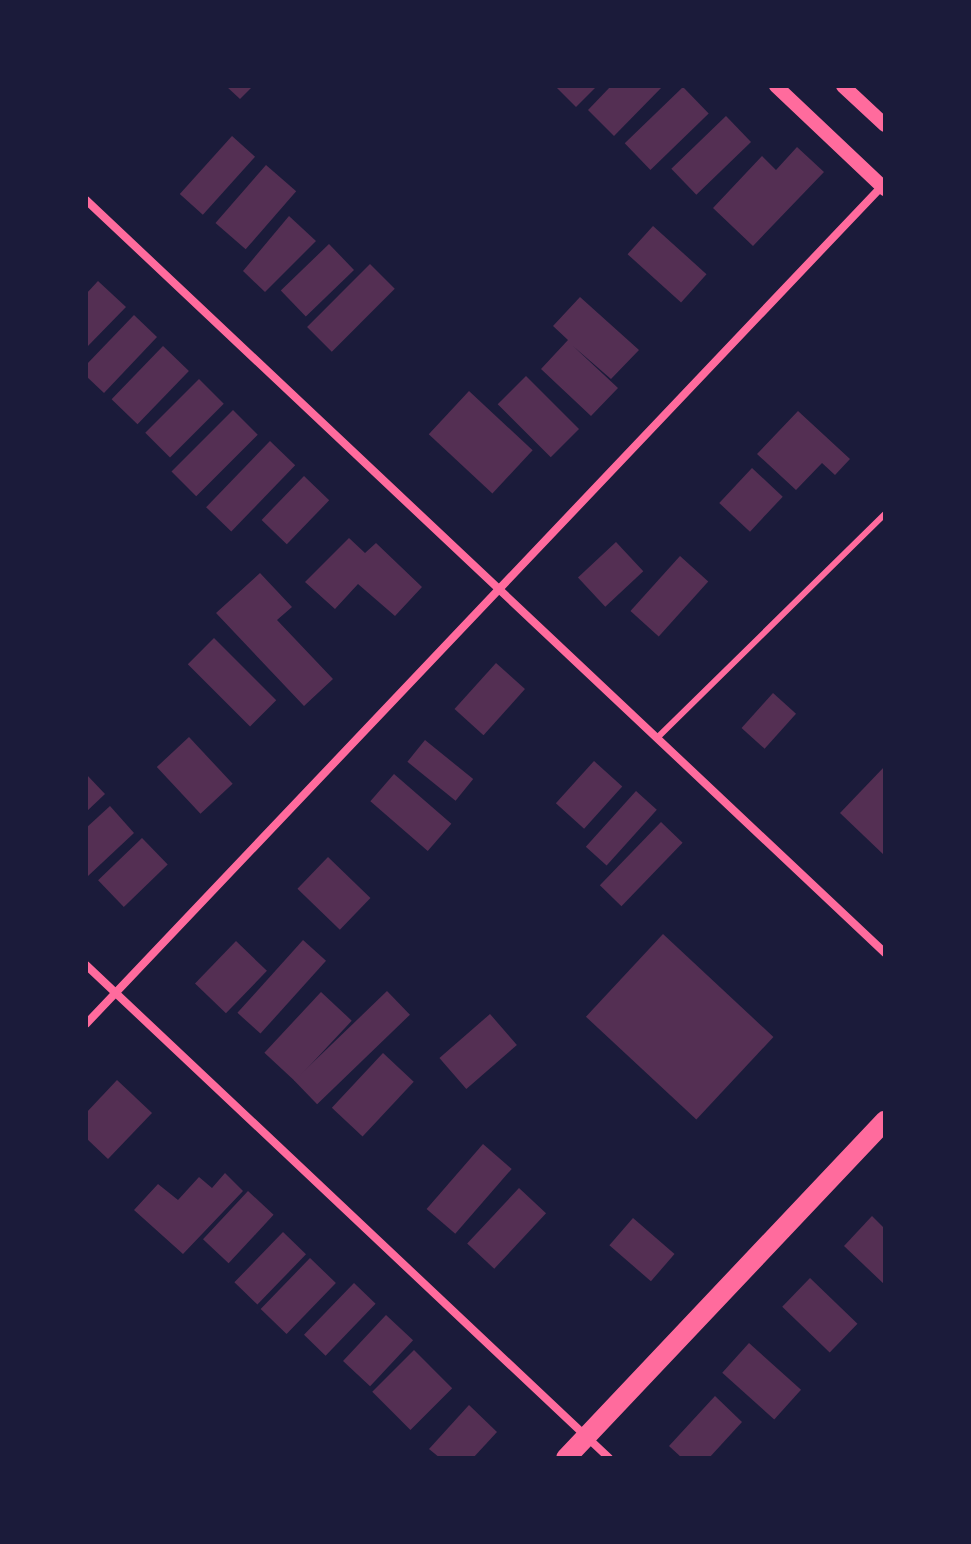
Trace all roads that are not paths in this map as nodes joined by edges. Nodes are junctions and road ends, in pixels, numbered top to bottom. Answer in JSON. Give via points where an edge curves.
{"nodes":[{"id":1,"x":776,"y":86,"type":"edge"},
{"id":2,"x":843,"y":86,"type":"edge"},
{"id":3,"x":885,"y":125,"type":"edge"},
{"id":4,"x":884,"y":185,"type":"edge"},
{"id":5,"x":86,"y":200,"type":"edge"},
{"id":6,"x":885,"y":514,"type":"edge"},
{"id":7,"x":497,"y":588,"type":"junction"},
{"id":8,"x":657,"y":738,"type":"junction"},
{"id":9,"x":885,"y":953,"type":"edge"},
{"id":10,"x":86,"y":965,"type":"edge"},
{"id":11,"x":115,"y":992,"type":"junction"},
{"id":12,"x":86,"y":1024,"type":"edge"},
{"id":13,"x":885,"y":1121,"type":"edge"},
{"id":14,"x":586,"y":1437,"type":"junction"},
{"id":15,"x":566,"y":1458,"type":"edge"},
{"id":16,"x":609,"y":1458,"type":"edge"}],
"edges":[{"from":1,"to":4,"type":"street"},
{"from":2,"to":3,"type":"street"},
{"from":4,"to":7,"type":"street"},
{"from":5,"to":7,"type":"street"},
{"from":6,"to":8,"type":"lane"},
{"from":7,"to":8,"type":"street"},
{"from":7,"to":11,"type":"street"},
{"from":8,"to":9,"type":"street"},
{"from":10,"to":11,"type":"street"},
{"from":11,"to":12,"type":"street"},
{"from":11,"to":14,"type":"street"},
{"from":13,"to":14,"type":"main road"},
{"from":14,"to":15,"type":"main road"},
{"from":14,"to":16,"type":"street"}]}
